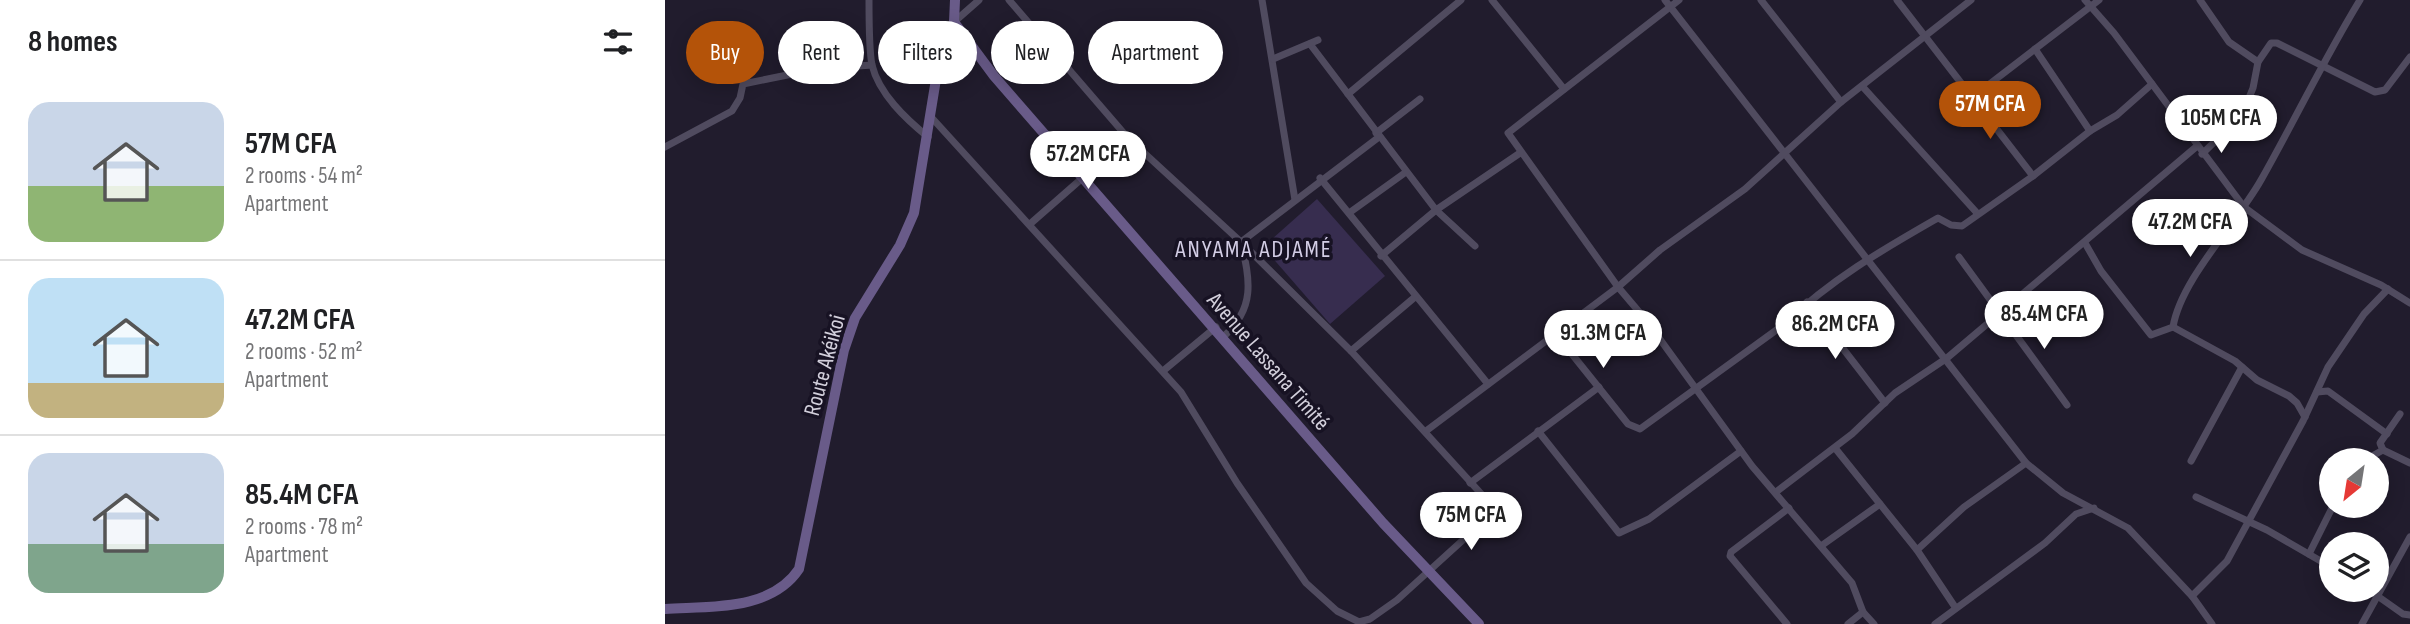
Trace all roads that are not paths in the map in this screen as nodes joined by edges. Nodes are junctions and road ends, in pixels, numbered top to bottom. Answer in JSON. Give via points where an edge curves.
{"nodes":[{"id":1,"x":869,"y":0,"type":"edge"},
{"id":2,"x":954,"y":0,"type":"edge"},
{"id":3,"x":979,"y":0,"type":"edge"},
{"id":4,"x":1009,"y":0,"type":"edge"},
{"id":5,"x":1262,"y":0,"type":"edge"},
{"id":6,"x":1461,"y":0,"type":"edge"},
{"id":7,"x":1493,"y":0,"type":"edge"},
{"id":8,"x":1679,"y":0,"type":"edge"},
{"id":9,"x":1761,"y":0,"type":"edge"},
{"id":10,"x":1897,"y":0,"type":"edge"},
{"id":11,"x":1971,"y":0,"type":"edge"},
{"id":12,"x":2099,"y":0,"type":"edge"},
{"id":13,"x":2200,"y":0,"type":"edge"},
{"id":14,"x":2360,"y":0,"type":"edge"},
{"id":15,"x":1668,"y":3,"type":"edge"},
{"id":16,"x":2088,"y":3,"type":"edge"},
{"id":17,"x":954,"y":21,"type":"edge"},
{"id":18,"x":955,"y":21,"type":"edge"},
{"id":19,"x":1925,"y":37,"type":"junction"},
{"id":20,"x":1318,"y":40,"type":"dead end"},
{"id":21,"x":1310,"y":44,"type":"junction"},
{"id":22,"x":2035,"y":49,"type":"junction"},
{"id":23,"x":977,"y":53,"type":"edge"},
{"id":24,"x":2410,"y":57,"type":"edge"},
{"id":25,"x":1273,"y":59,"type":"junction"},
{"id":26,"x":2258,"y":62,"type":"junction"},
{"id":27,"x":872,"y":65,"type":"junction"},
{"id":28,"x":2322,"y":65,"type":"junction"},
{"id":29,"x":936,"y":84,"type":"edge"},
{"id":30,"x":2152,"y":84,"type":"junction"},
{"id":31,"x":1862,"y":86,"type":"junction"},
{"id":32,"x":1564,"y":89,"type":"junction"},
{"id":33,"x":1348,"y":94,"type":"junction"},
{"id":34,"x":1974,"y":96,"type":"junction"},
{"id":35,"x":1420,"y":99,"type":"dead end"},
{"id":36,"x":1841,"y":102,"type":"junction"},
{"id":37,"x":932,"y":118,"type":"junction"},
{"id":38,"x":2090,"y":131,"type":"junction"},
{"id":39,"x":1378,"y":135,"type":"junction"},
{"id":40,"x":928,"y":138,"type":"junction"},
{"id":41,"x":1128,"y":138,"type":"junction"},
{"id":42,"x":665,"y":148,"type":"edge"},
{"id":43,"x":2199,"y":150,"type":"junction"},
{"id":44,"x":1520,"y":153,"type":"junction"},
{"id":45,"x":1785,"y":156,"type":"junction"},
{"id":46,"x":1406,"y":172,"type":"junction"},
{"id":47,"x":1084,"y":176,"type":"junction"},
{"id":48,"x":2033,"y":176,"type":"junction"},
{"id":49,"x":1320,"y":178,"type":"junction"},
{"id":50,"x":1294,"y":200,"type":"junction"},
{"id":51,"x":2244,"y":207,"type":"junction"},
{"id":52,"x":1436,"y":209,"type":"junction"},
{"id":53,"x":1349,"y":213,"type":"junction"},
{"id":54,"x":1977,"y":213,"type":"junction"},
{"id":55,"x":1030,"y":223,"type":"junction"},
{"id":56,"x":1241,"y":242,"type":"junction"},
{"id":57,"x":2085,"y":243,"type":"junction"},
{"id":58,"x":1475,"y":246,"type":"dead end"},
{"id":59,"x":1381,"y":256,"type":"junction"},
{"id":60,"x":1959,"y":257,"type":"dead end"},
{"id":61,"x":1866,"y":259,"type":"junction"},
{"id":62,"x":1618,"y":287,"type":"junction"},
{"id":63,"x":2388,"y":289,"type":"junction"},
{"id":64,"x":1415,"y":297,"type":"junction"},
{"id":65,"x":1807,"y":302,"type":"junction"},
{"id":66,"x":2410,"y":303,"type":"edge"},
{"id":67,"x":1998,"y":314,"type":"junction"},
{"id":68,"x":1216,"y":327,"type":"junction"},
{"id":69,"x":2172,"y":327,"type":"junction"},
{"id":70,"x":1555,"y":333,"type":"junction"},
{"id":71,"x":1223,"y":337,"type":"junction"},
{"id":72,"x":1351,"y":351,"type":"junction"},
{"id":73,"x":1947,"y":358,"type":"junction"},
{"id":74,"x":2242,"y":367,"type":"junction"},
{"id":75,"x":1163,"y":370,"type":"junction"},
{"id":76,"x":1487,"y":384,"type":"junction"},
{"id":77,"x":1599,"y":387,"type":"junction"},
{"id":78,"x":1694,"y":387,"type":"junction"},
{"id":79,"x":2317,"y":391,"type":"junction"},
{"id":80,"x":1885,"y":403,"type":"junction"},
{"id":81,"x":2067,"y":405,"type":"dead end"},
{"id":82,"x":2400,"y":414,"type":"dead end"},
{"id":83,"x":2305,"y":417,"type":"junction"},
{"id":84,"x":1426,"y":431,"type":"junction"},
{"id":85,"x":1538,"y":431,"type":"junction"},
{"id":86,"x":2387,"y":434,"type":"junction"},
{"id":87,"x":2382,"y":447,"type":"joint"},
{"id":88,"x":1835,"y":449,"type":"junction"},
{"id":89,"x":1741,"y":451,"type":"junction"},
{"id":90,"x":2191,"y":461,"type":"dead end"},
{"id":91,"x":2026,"y":463,"type":"junction"},
{"id":92,"x":2410,"y":463,"type":"edge"},
{"id":93,"x":1470,"y":483,"type":"junction"},
{"id":94,"x":1776,"y":492,"type":"junction"},
{"id":95,"x":2196,"y":496,"type":"dead end"},
{"id":96,"x":1880,"y":504,"type":"junction"},
{"id":97,"x":1789,"y":508,"type":"junction"},
{"id":98,"x":2095,"y":508,"type":"junction"},
{"id":99,"x":2327,"y":518,"type":"edge"},
{"id":100,"x":2247,"y":522,"type":"junction"},
{"id":101,"x":2410,"y":537,"type":"edge"},
{"id":102,"x":1821,"y":546,"type":"junction"},
{"id":103,"x":1917,"y":550,"type":"junction"},
{"id":104,"x":2309,"y":554,"type":"junction"},
{"id":105,"x":2319,"y":560,"type":"edge"},
{"id":106,"x":1426,"y":571,"type":"junction"},
{"id":107,"x":2389,"y":574,"type":"edge"},
{"id":108,"x":2192,"y":596,"type":"junction"},
{"id":109,"x":2373,"y":602,"type":"edge"},
{"id":110,"x":2387,"y":602,"type":"edge"},
{"id":111,"x":1955,"y":607,"type":"junction"},
{"id":112,"x":665,"y":609,"type":"edge"},
{"id":113,"x":1863,"y":612,"type":"junction"},
{"id":114,"x":2410,"y":615,"type":"edge"},
{"id":115,"x":1479,"y":624,"type":"edge"},
{"id":116,"x":1787,"y":624,"type":"edge"},
{"id":117,"x":1848,"y":624,"type":"edge"},
{"id":118,"x":1874,"y":624,"type":"edge"},
{"id":119,"x":1935,"y":624,"type":"edge"},
{"id":120,"x":2213,"y":624,"type":"edge"},
{"id":121,"x":2362,"y":624,"type":"edge"}],
"edges":[{"from":1,"to":27,"type":"street"},
{"from":2,"to":17,"type":"street","name":"Route Akéikoi"},
{"from":3,"to":18,"type":"street"},
{"from":4,"to":41,"type":"street"},
{"from":5,"to":25,"type":"street"},
{"from":6,"to":33,"type":"street"},
{"from":7,"to":32,"type":"street"},
{"from":8,"to":15,"type":"street"},
{"from":9,"to":36,"type":"street"},
{"from":10,"to":19,"type":"street"},
{"from":11,"to":19,"type":"street"},
{"from":12,"to":16,"type":"street"},
{"from":13,"to":26,"type":"street","via":[[2229,42]]},
{"from":14,"to":28,"type":"street"},
{"from":15,"to":32,"type":"street"},
{"from":15,"to":45,"type":"street"},
{"from":16,"to":22,"type":"street"},
{"from":16,"to":30,"type":"street"},
{"from":19,"to":31,"type":"street"},
{"from":19,"to":34,"type":"street"},
{"from":20,"to":21,"type":"street"},
{"from":21,"to":25,"type":"street"},
{"from":21,"to":33,"type":"street"},
{"from":22,"to":34,"type":"street"},
{"from":22,"to":38,"type":"street"},
{"from":23,"to":47,"type":"street","name":"Avenue Lassana Timité"},
{"from":24,"to":28,"type":"street","via":[[2385,89],[2375,92]]},
{"from":25,"to":50,"type":"street"},
{"from":26,"to":28,"type":"street","via":[[2270,43],[2277,43]]},
{"from":26,"to":43,"type":"street","via":[[2246,105],[2234,122]]},
{"from":27,"to":40,"type":"street","via":[[887,95]]},
{"from":27,"to":42,"type":"street","via":[[817,69],[743,85],[732,111]]},
{"from":28,"to":51,"type":"street"},
{"from":29,"to":37,"type":"street","name":"Route Akéikoi"},
{"from":30,"to":38,"type":"street","via":[[2117,115]]},
{"from":30,"to":43,"type":"street"},
{"from":31,"to":36,"type":"street"},
{"from":31,"to":54,"type":"street"},
{"from":32,"to":44,"type":"street","via":[[1508,133]]},
{"from":33,"to":39,"type":"street"},
{"from":34,"to":48,"type":"street"},
{"from":35,"to":39,"type":"street"},
{"from":36,"to":45,"type":"street"},
{"from":37,"to":40,"type":"street","name":"Route Akéikoi"},
{"from":37,"to":55,"type":"street"},
{"from":38,"to":48,"type":"street"},
{"from":39,"to":46,"type":"street"},
{"from":39,"to":49,"type":"street"},
{"from":40,"to":112,"type":"street","name":"Route Akéikoi","via":[[908,230],[855,318],[844,350],[799,569],[784,588],[765,598]]},
{"from":41,"to":47,"type":"street"},
{"from":41,"to":56,"type":"street"},
{"from":43,"to":51,"type":"street"},
{"from":43,"to":57,"type":"street"},
{"from":44,"to":52,"type":"street"},
{"from":44,"to":62,"type":"street"},
{"from":45,"to":61,"type":"street"},
{"from":45,"to":62,"type":"street"},
{"from":46,"to":52,"type":"street"},
{"from":46,"to":53,"type":"street"},
{"from":47,"to":55,"type":"street"},
{"from":47,"to":68,"type":"street","name":"Avenue Lassana Timité"},
{"from":48,"to":54,"type":"street"},
{"from":49,"to":50,"type":"street"},
{"from":49,"to":53,"type":"street"},
{"from":50,"to":56,"type":"street"},
{"from":51,"to":63,"type":"street","via":[[2302,250]]},
{"from":51,"to":69,"type":"street","via":[[2199,270]]},
{"from":52,"to":58,"type":"street"},
{"from":52,"to":59,"type":"street"},
{"from":53,"to":59,"type":"street"},
{"from":54,"to":61,"type":"street","via":[[1962,226],[1938,218]]},
{"from":55,"to":75,"type":"street"},
{"from":56,"to":71,"type":"street","via":[[1247,267],[1247,305],[1239,323]]},
{"from":56,"to":72,"type":"street"},
{"from":57,"to":67,"type":"street"},
{"from":57,"to":69,"type":"street","via":[[2151,335]]},
{"from":59,"to":64,"type":"street"},
{"from":60,"to":67,"type":"street"},
{"from":61,"to":65,"type":"street"},
{"from":61,"to":73,"type":"street"},
{"from":62,"to":70,"type":"street"},
{"from":62,"to":78,"type":"street"},
{"from":63,"to":66,"type":"street"},
{"from":63,"to":79,"type":"street","via":[[2364,314]]},
{"from":64,"to":72,"type":"street"},
{"from":64,"to":76,"type":"street"},
{"from":65,"to":78,"type":"street","via":[[1786,323]]},
{"from":65,"to":80,"type":"street"},
{"from":67,"to":73,"type":"street"},
{"from":67,"to":81,"type":"street"},
{"from":68,"to":71,"type":"street","name":"Avenue Lassana Timité"},
{"from":68,"to":75,"type":"street"},
{"from":69,"to":74,"type":"street"},
{"from":70,"to":76,"type":"street"},
{"from":70,"to":77,"type":"street"},
{"from":71,"to":106,"type":"street","name":"Avenue Lassana Timité"},
{"from":72,"to":84,"type":"street"},
{"from":73,"to":80,"type":"street"},
{"from":73,"to":91,"type":"street"},
{"from":74,"to":83,"type":"street","via":[[2297,403]]},
{"from":74,"to":90,"type":"street"},
{"from":75,"to":106,"type":"street","via":[[1306,583],[1337,611],[1366,622]]},
{"from":76,"to":84,"type":"street"},
{"from":77,"to":78,"type":"street","via":[[1628,424],[1640,429]]},
{"from":77,"to":85,"type":"street"},
{"from":78,"to":89,"type":"street"},
{"from":79,"to":83,"type":"street"},
{"from":79,"to":86,"type":"street","via":[[2328,391]]},
{"from":80,"to":88,"type":"street"},
{"from":82,"to":86,"type":"street"},
{"from":83,"to":100,"type":"street"},
{"from":84,"to":93,"type":"street"},
{"from":85,"to":89,"type":"street","via":[[1619,533],[1649,519]]},
{"from":85,"to":93,"type":"street"},
{"from":86,"to":87,"type":"street"},
{"from":87,"to":92,"type":"street"},
{"from":88,"to":94,"type":"street"},
{"from":88,"to":96,"type":"street"},
{"from":89,"to":94,"type":"street"},
{"from":91,"to":98,"type":"street","via":[[2063,493]]},
{"from":91,"to":103,"type":"street","via":[[1964,507]]},
{"from":93,"to":106,"type":"street","via":[[1496,510]]},
{"from":94,"to":97,"type":"street"},
{"from":95,"to":100,"type":"street"},
{"from":96,"to":102,"type":"street"},
{"from":96,"to":103,"type":"street"},
{"from":97,"to":102,"type":"street"},
{"from":97,"to":116,"type":"street","via":[[1730,556]]},
{"from":98,"to":108,"type":"street","via":[[2140,538]]},
{"from":98,"to":111,"type":"street","via":[[2076,514],[2045,543]]},
{"from":99,"to":104,"type":"street"},
{"from":100,"to":104,"type":"street"},
{"from":100,"to":108,"type":"street","via":[[2227,561]]},
{"from":101,"to":107,"type":"street"},
{"from":102,"to":113,"type":"street","via":[[1858,592]]},
{"from":103,"to":111,"type":"street"},
{"from":104,"to":105,"type":"street"},
{"from":106,"to":115,"type":"street","name":"Avenue Lassana Timité"},
{"from":108,"to":120,"type":"street"},
{"from":109,"to":121,"type":"street"},
{"from":110,"to":114,"type":"street"},
{"from":111,"to":119,"type":"street"},
{"from":113,"to":117,"type":"street"},
{"from":113,"to":118,"type":"street"}]}
